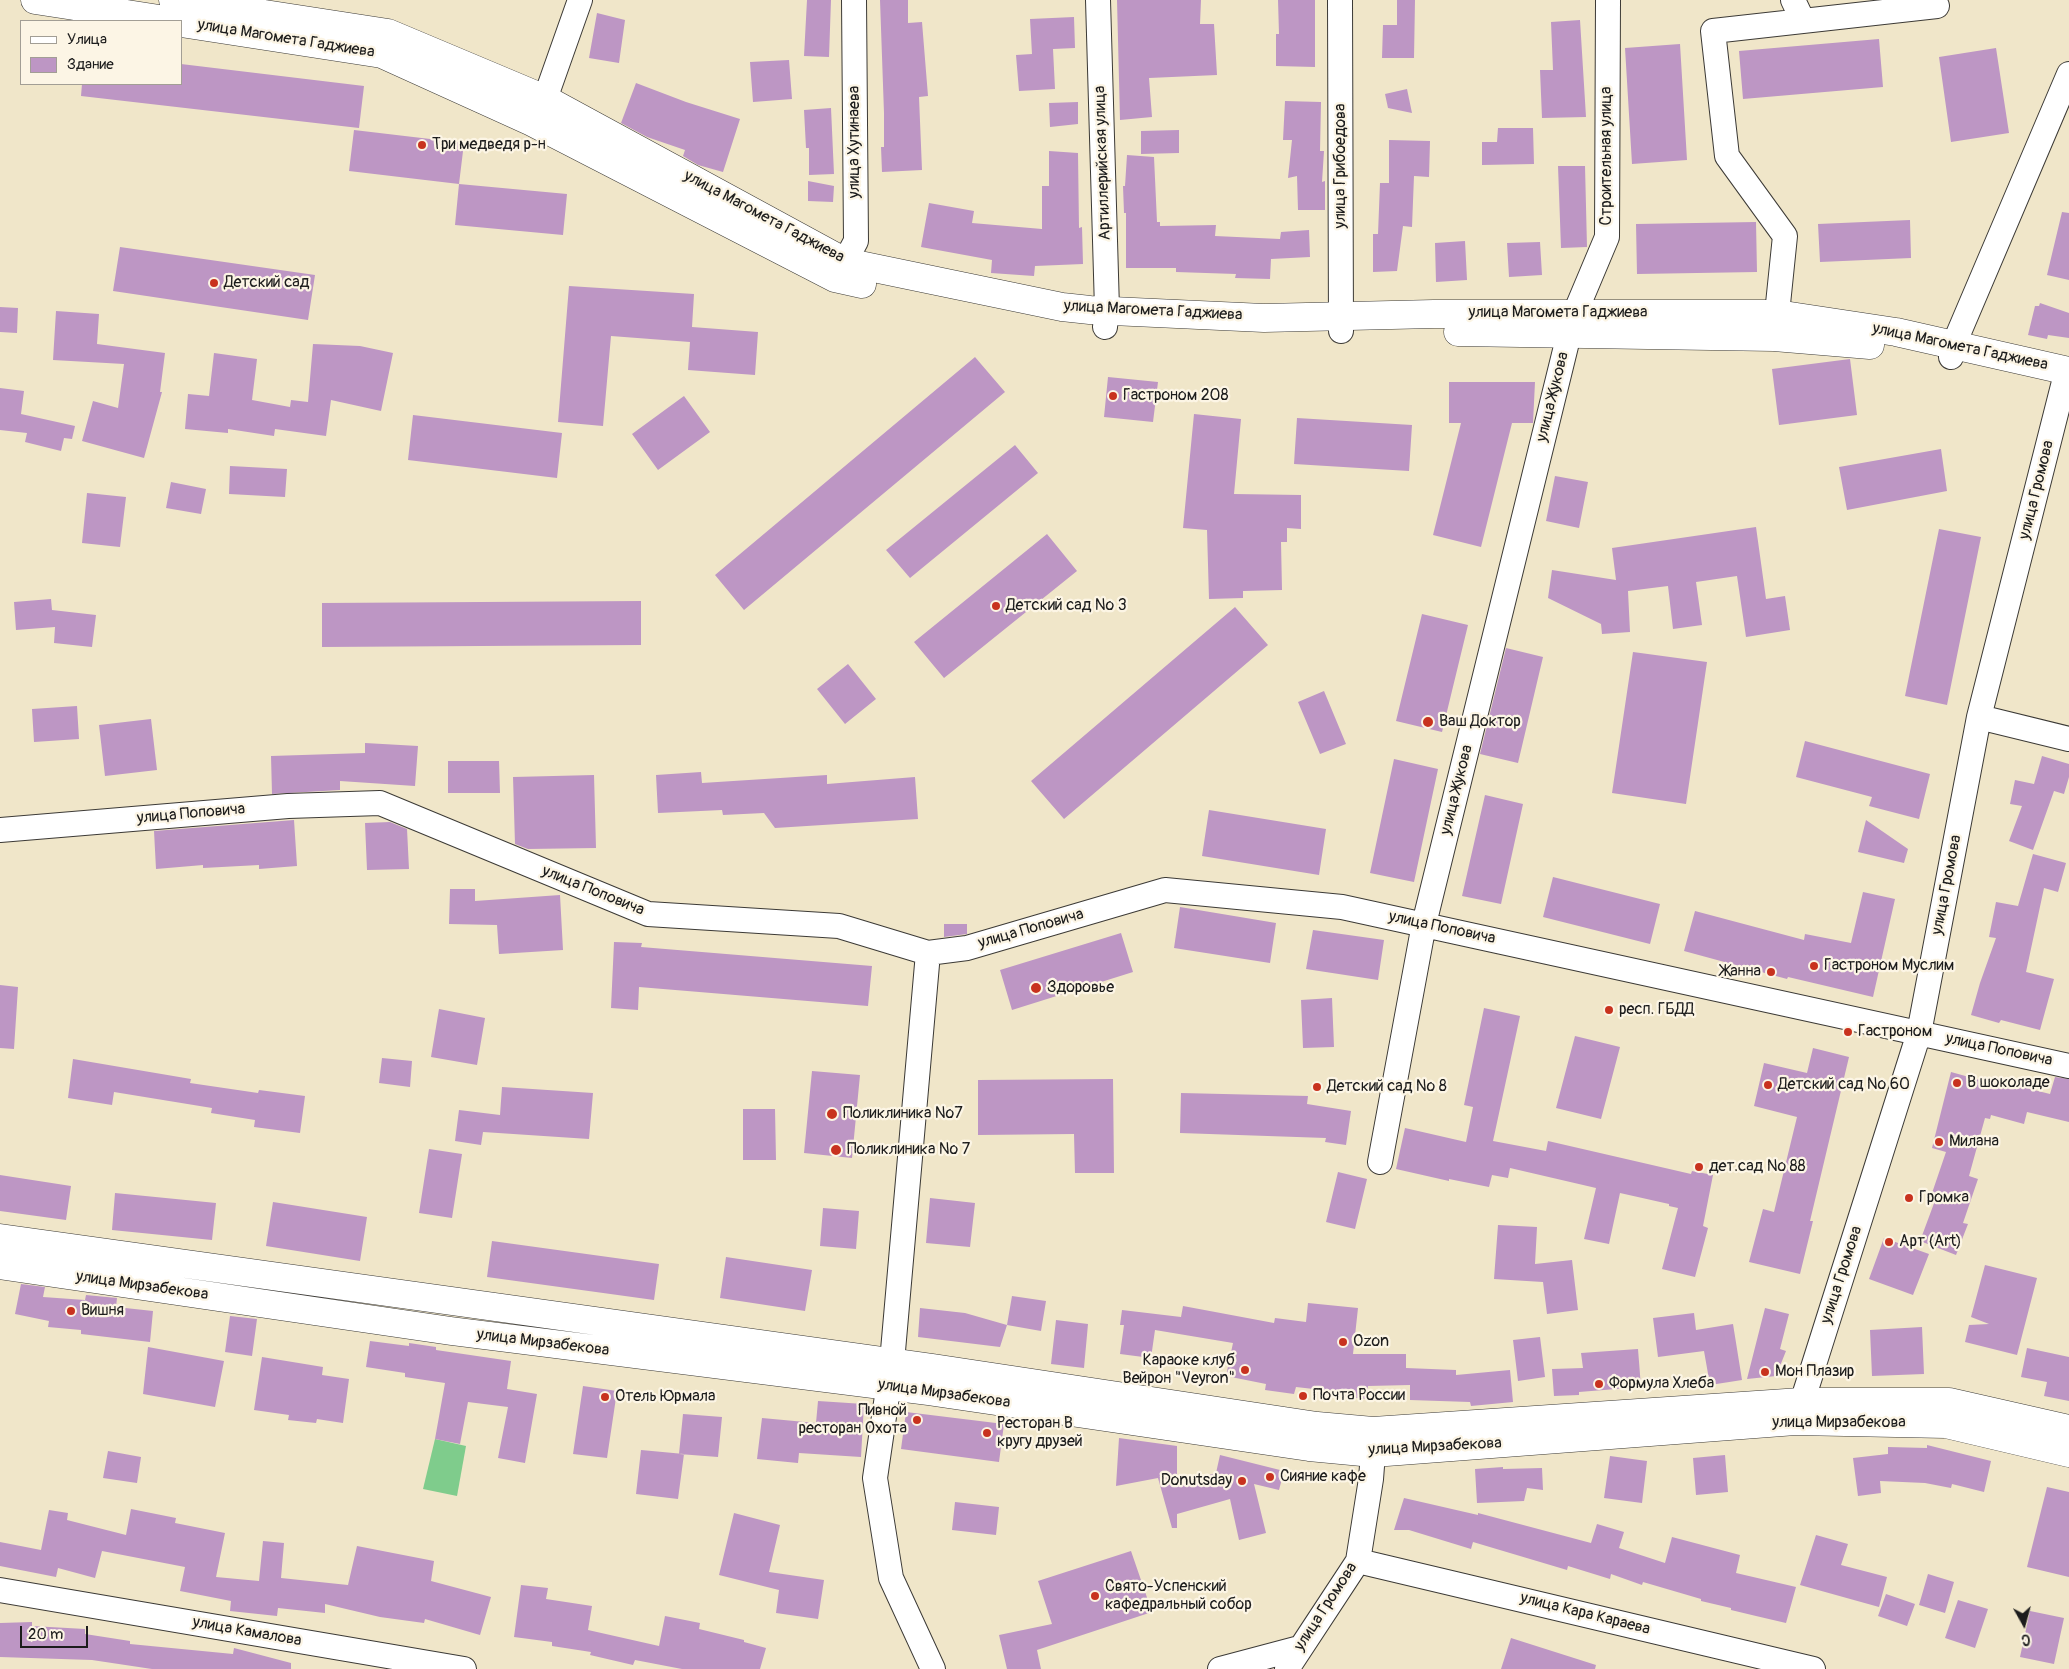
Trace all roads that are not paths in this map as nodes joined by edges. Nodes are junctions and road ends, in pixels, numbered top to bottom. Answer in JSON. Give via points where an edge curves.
{"nodes":[{"id":1,"x":35,"y":0,"type":"edge"},
{"id":2,"x":173,"y":0,"type":"edge"},
{"id":3,"x":580,"y":0,"type":"edge"},
{"id":4,"x":854,"y":0,"type":"edge"},
{"id":5,"x":1098,"y":0,"type":"edge"},
{"id":6,"x":1340,"y":0,"type":"edge"},
{"id":7,"x":1608,"y":0,"type":"edge"},
{"id":8,"x":1793,"y":0,"type":"edge"},
{"id":9,"x":1937,"y":6,"type":"dead end"},
{"id":10,"x":165,"y":20,"type":"edge"},
{"id":11,"x":1803,"y":21,"type":"junction"},
{"id":12,"x":182,"y":23,"type":"edge"},
{"id":13,"x":2069,"y":74,"type":"edge"},
{"id":14,"x":538,"y":111,"type":"junction"},
{"id":15,"x":2060,"y":116,"type":"edge"},
{"id":16,"x":840,"y":270,"type":"junction"},
{"id":17,"x":1106,"y":318,"type":"junction"},
{"id":18,"x":1572,"y":323,"type":"junction"},
{"id":19,"x":1342,"y":324,"type":"junction"},
{"id":20,"x":1775,"y":326,"type":"junction"},
{"id":21,"x":1952,"y":350,"type":"junction"},
{"id":22,"x":2067,"y":378,"type":"edge"},
{"id":23,"x":1979,"y":717,"type":"junction"},
{"id":24,"x":2069,"y":738,"type":"edge"},
{"id":25,"x":0,"y":830,"type":"edge"},
{"id":26,"x":1424,"y":924,"type":"junction"},
{"id":27,"x":928,"y":953,"type":"junction"},
{"id":28,"x":1919,"y":1033,"type":"junction"},
{"id":29,"x":2069,"y":1066,"type":"edge"},
{"id":30,"x":1380,"y":1162,"type":"dead end"},
{"id":31,"x":0,"y":1238,"type":"edge"},
{"id":32,"x":0,"y":1265,"type":"edge"},
{"id":33,"x":890,"y":1374,"type":"junction"},
{"id":34,"x":1798,"y":1412,"type":"junction"},
{"id":35,"x":2069,"y":1429,"type":"edge"},
{"id":36,"x":1373,"y":1453,"type":"junction"},
{"id":37,"x":2069,"y":1453,"type":"edge"},
{"id":38,"x":1358,"y":1561,"type":"junction"},
{"id":39,"x":0,"y":1590,"type":"edge"},
{"id":40,"x":1299,"y":1648,"type":"junction"},
{"id":41,"x":464,"y":1669,"type":"edge"},
{"id":42,"x":933,"y":1669,"type":"edge"},
{"id":43,"x":1220,"y":1669,"type":"edge"},
{"id":44,"x":1287,"y":1669,"type":"edge"},
{"id":45,"x":1813,"y":1669,"type":"edge"}],
"edges":[{"from":1,"to":10,"type":"main road"},
{"from":2,"to":14,"type":"main road","name":"улица Магомета Гаджиева","via":[[388,33]]},
{"from":3,"to":14,"type":"street"},
{"from":4,"to":16,"type":"street","name":"улица Хутинаева","via":[[856,241]]},
{"from":5,"to":17,"type":"street","name":"Артиллерийская улица"},
{"from":6,"to":19,"type":"street","name":"улица Грибоедова"},
{"from":7,"to":18,"type":"street","name":"Строительная улица","via":[[1607,237]]},
{"from":8,"to":11,"type":"street"},
{"from":9,"to":11,"type":"street"},
{"from":11,"to":20,"type":"street","via":[[1713,31],[1726,156],[1785,236]]},
{"from":12,"to":14,"type":"main road","name":"улица Магомета Гаджиева","via":[[382,54]]},
{"from":13,"to":15,"type":"street"},
{"from":14,"to":16,"type":"main road","name":"улица Магомета Гаджиева"},
{"from":15,"to":21,"type":"street"},
{"from":16,"to":17,"type":"main road","name":"улица Магомета Гаджиева","via":[[1062,307]]},
{"from":17,"to":19,"type":"main road","name":"улица Магомета Гаджиева","via":[[1264,318]]},
{"from":18,"to":19,"type":"main road","name":"улица Магомета Гаджиева","via":[[1434,314]]},
{"from":18,"to":20,"type":"main road","name":"улица Магомета Гаджиева"},
{"from":18,"to":26,"type":"street","name":"улица Жукова"},
{"from":20,"to":21,"type":"main road","name":"улица Магомета Гаджиева"},
{"from":21,"to":22,"type":"main road","name":"улица Магомета Гаджиева"},
{"from":22,"to":23,"type":"street","name":"улица Громова"},
{"from":23,"to":24,"type":"street"},
{"from":23,"to":28,"type":"street","name":"улица Громова"},
{"from":25,"to":27,"type":"street","name":"улица Поповича","via":[[288,806],[380,803],[648,914],[839,926]]},
{"from":26,"to":27,"type":"street","name":"улица Поповича","via":[[1342,907],[1164,890],[967,948]]},
{"from":26,"to":28,"type":"street","name":"улица Поповича"},
{"from":26,"to":30,"type":"street","name":"улица Жукова"},
{"from":27,"to":33,"type":"street"},
{"from":28,"to":29,"type":"street","name":"улица Поповича"},
{"from":28,"to":34,"type":"street","name":"улица Громова"},
{"from":31,"to":33,"type":"main road","name":"улица Мирзабекова"},
{"from":32,"to":33,"type":"main road","name":"улица Мирзабекова","via":[[451,1331]]},
{"from":33,"to":34,"type":"main road","name":"улица Мирзабекова","via":[[1373,1431]]},
{"from":33,"to":36,"type":"main road","name":"улица Мирзабекова","via":[[1309,1447]]},
{"from":33,"to":42,"type":"street","via":[[875,1478],[891,1578]]},
{"from":34,"to":35,"type":"main road","name":"улица Мирзабекова","via":[[1949,1402]]},
{"from":34,"to":36,"type":"main road","name":"улица Мирзабекова"},
{"from":34,"to":37,"type":"main road","name":"улица Мирзабекова","via":[[1946,1424]]},
{"from":36,"to":38,"type":"street","name":"улица Громова"},
{"from":38,"to":40,"type":"street","name":"улица Громова"},
{"from":38,"to":45,"type":"street","name":"улица Кара Караева"},
{"from":39,"to":41,"type":"street","name":"улица Камалова"},
{"from":40,"to":43,"type":"street"},
{"from":40,"to":44,"type":"street","name":"улица Громова"}]}
